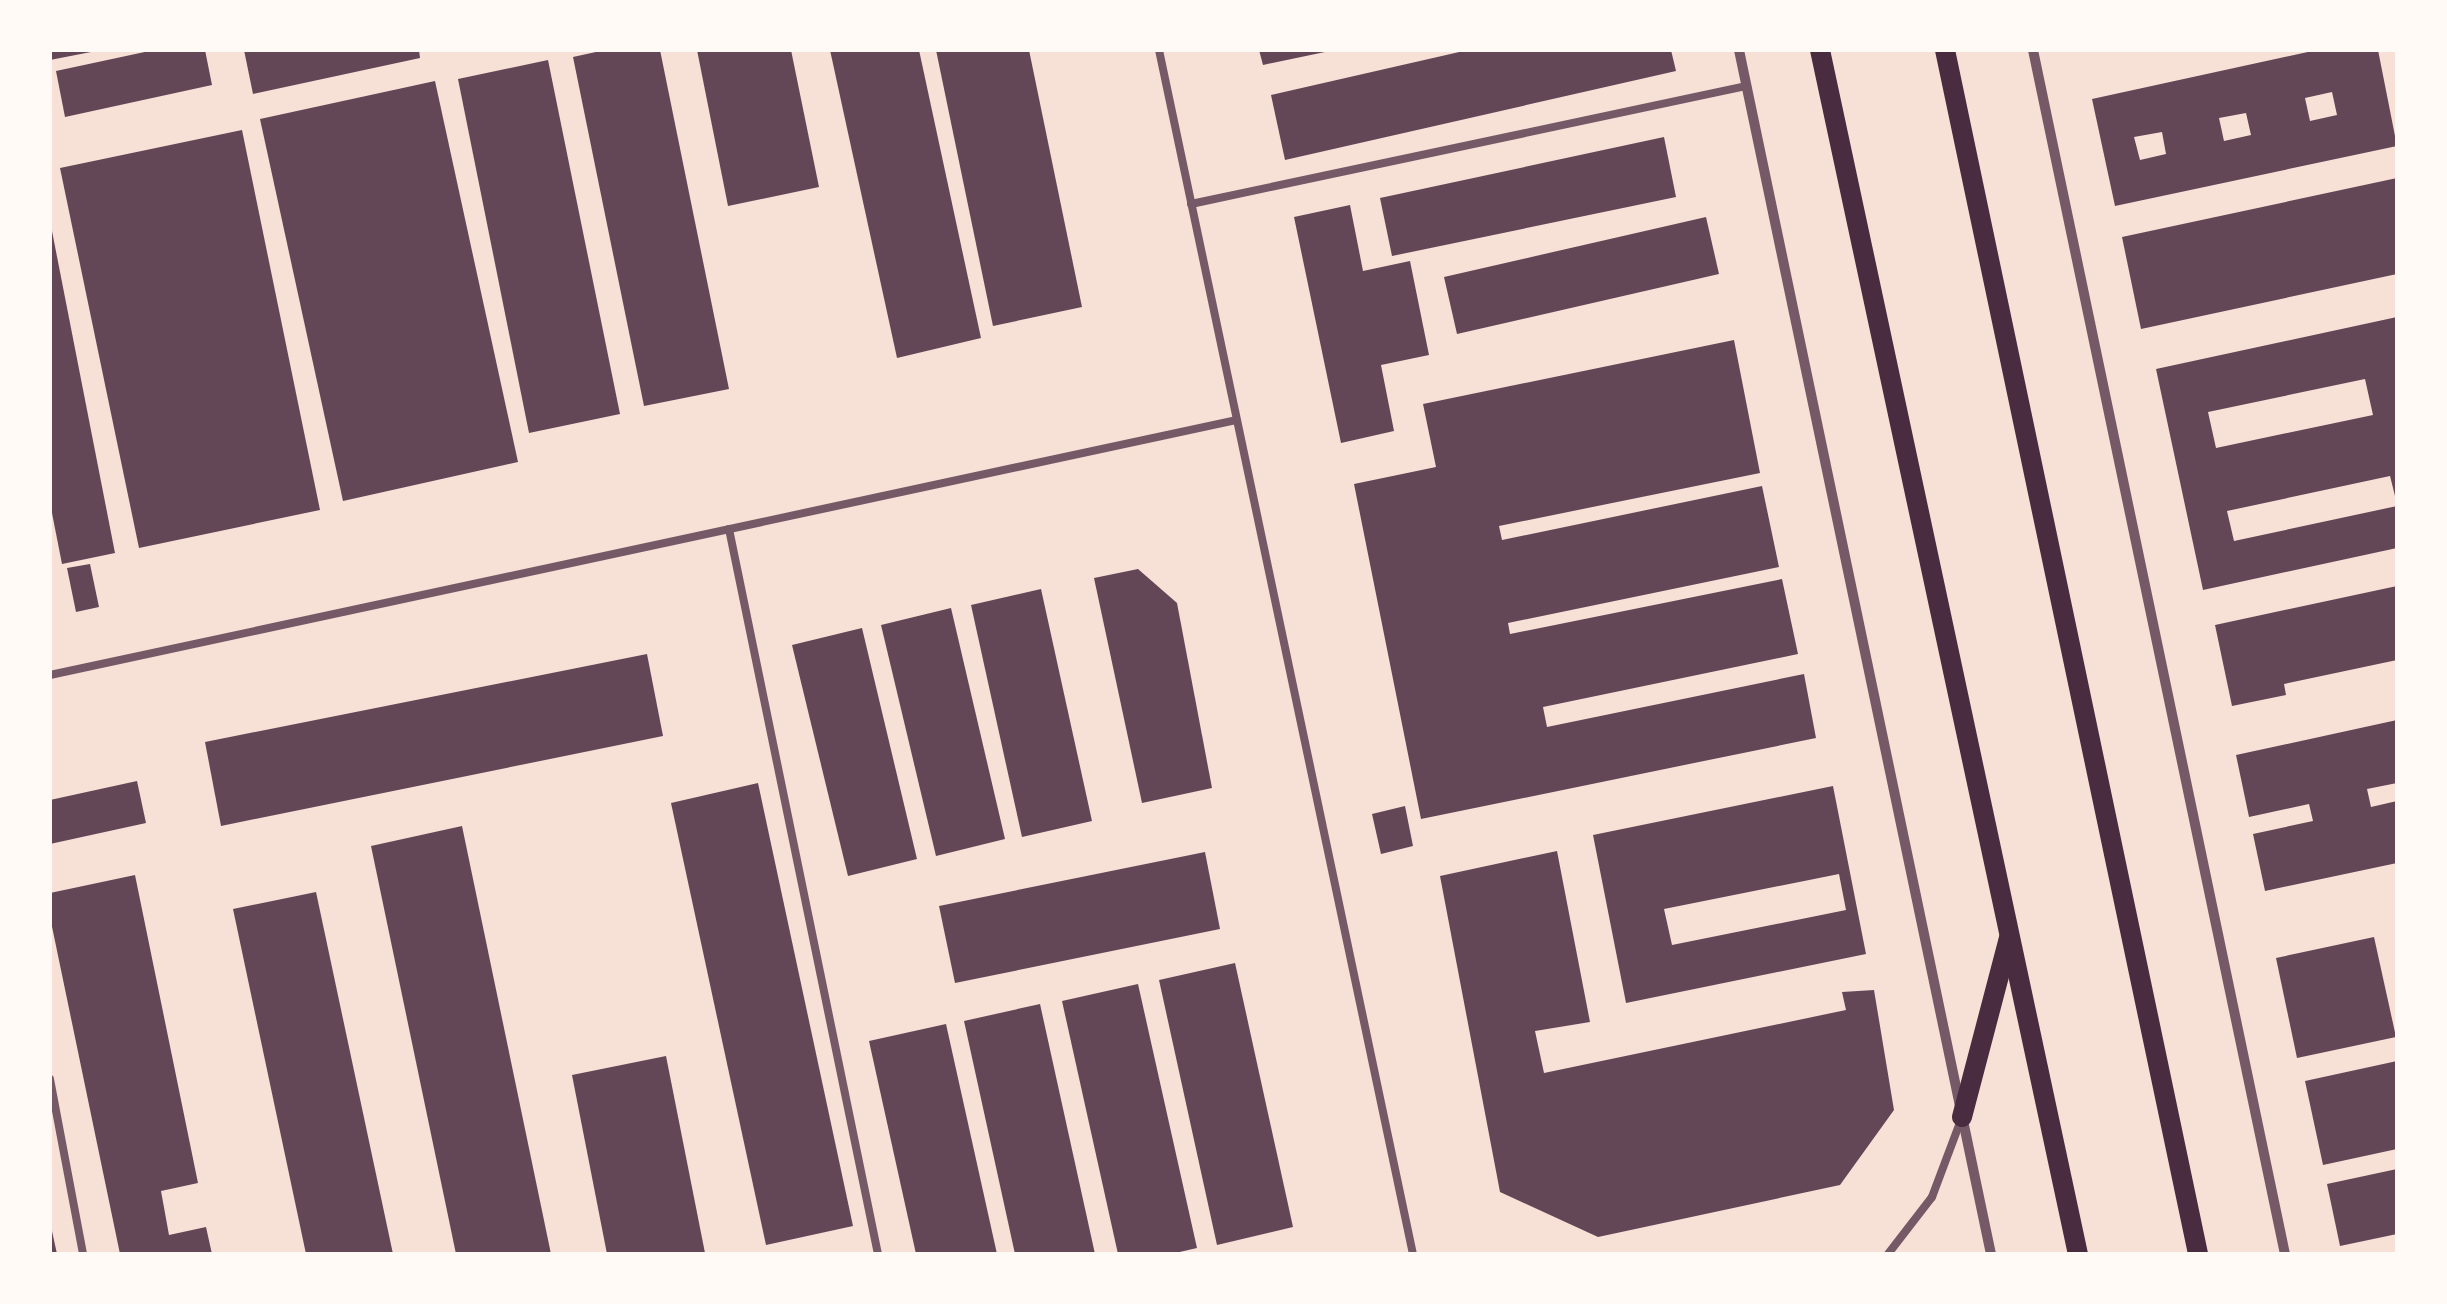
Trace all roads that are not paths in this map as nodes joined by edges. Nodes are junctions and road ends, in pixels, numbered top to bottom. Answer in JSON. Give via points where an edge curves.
{"nodes":[{"id":1,"x":1159,"y":50,"type":"edge"},
{"id":2,"x":1739,"y":50,"type":"edge"},
{"id":3,"x":1820,"y":50,"type":"edge"},
{"id":4,"x":1946,"y":50,"type":"edge"},
{"id":5,"x":2033,"y":50,"type":"edge"},
{"id":6,"x":1746,"y":86,"type":"junction"},
{"id":7,"x":1191,"y":204,"type":"junction"},
{"id":8,"x":1236,"y":420,"type":"junction"},
{"id":9,"x":729,"y":528,"type":"junction"},
{"id":10,"x":50,"y":675,"type":"edge"},
{"id":11,"x":2010,"y":931,"type":"junction"},
{"id":12,"x":50,"y":1079,"type":"edge"},
{"id":13,"x":1962,"y":1117,"type":"junction"},
{"id":14,"x":83,"y":1254,"type":"edge"},
{"id":15,"x":878,"y":1254,"type":"edge"},
{"id":16,"x":1413,"y":1254,"type":"edge"},
{"id":17,"x":1888,"y":1254,"type":"edge"},
{"id":18,"x":1991,"y":1254,"type":"edge"},
{"id":19,"x":2078,"y":1254,"type":"edge"},
{"id":20,"x":2198,"y":1254,"type":"edge"},
{"id":21,"x":2285,"y":1254,"type":"edge"}],
"edges":[{"from":1,"to":7,"type":"lane"},
{"from":2,"to":6,"type":"street"},
{"from":3,"to":11,"type":"main road"},
{"from":4,"to":20,"type":"main road"},
{"from":5,"to":21,"type":"street"},
{"from":6,"to":7,"type":"lane"},
{"from":6,"to":13,"type":"street"},
{"from":7,"to":8,"type":"lane"},
{"from":8,"to":9,"type":"lane"},
{"from":8,"to":16,"type":"lane"},
{"from":9,"to":10,"type":"lane"},
{"from":9,"to":15,"type":"lane"},
{"from":11,"to":13,"type":"main road"},
{"from":11,"to":19,"type":"main road"},
{"from":12,"to":14,"type":"lane"},
{"from":13,"to":17,"type":"lane","via":[[1932,1197]]},
{"from":13,"to":18,"type":"street"}]}
